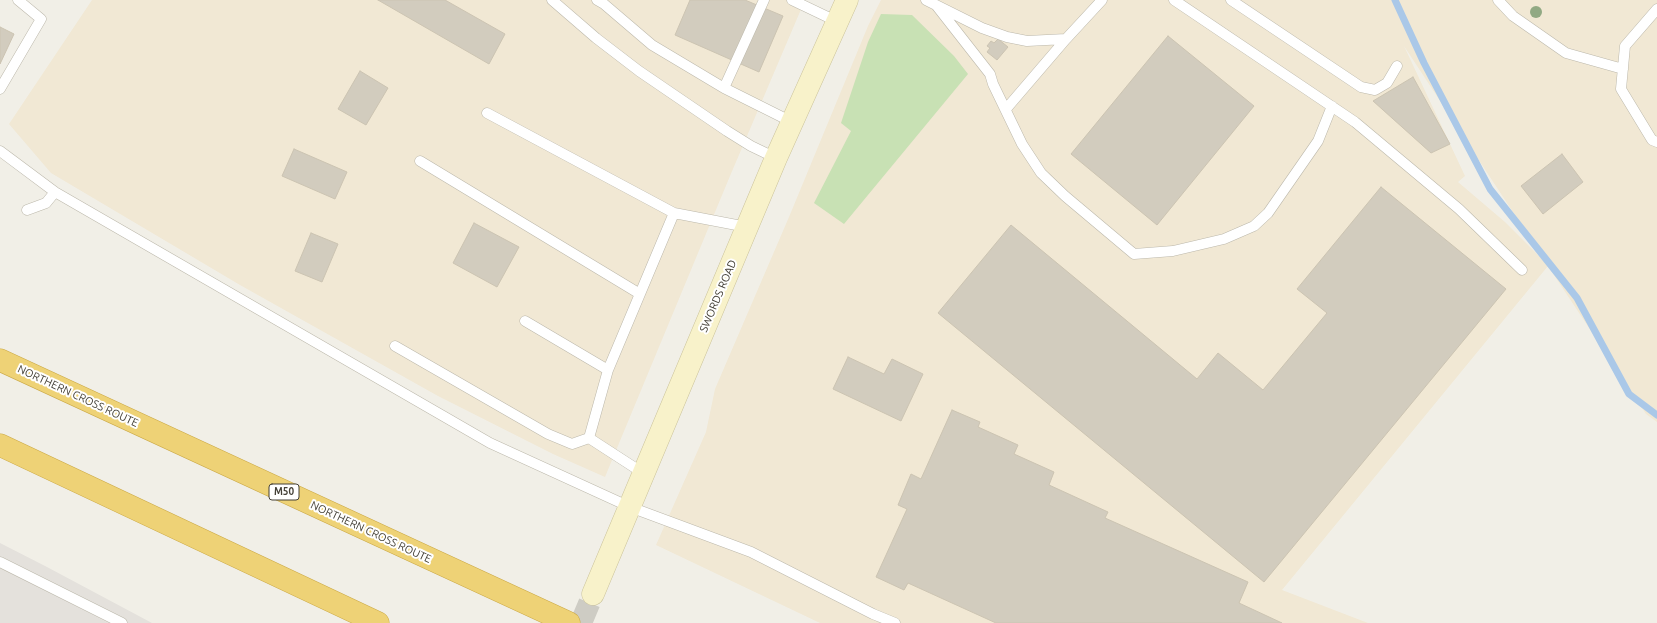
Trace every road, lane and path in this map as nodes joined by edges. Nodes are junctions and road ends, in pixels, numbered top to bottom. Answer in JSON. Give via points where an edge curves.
{"nodes":[{"id":1,"x":18,"y":0,"type":"edge"},
{"id":2,"x":552,"y":0,"type":"edge"},
{"id":3,"x":764,"y":0,"type":"edge"},
{"id":4,"x":792,"y":0,"type":"edge"},
{"id":5,"x":846,"y":0,"type":"edge"},
{"id":6,"x":926,"y":0,"type":"edge"},
{"id":7,"x":1102,"y":0,"type":"edge"},
{"id":8,"x":1174,"y":0,"type":"edge"},
{"id":9,"x":1230,"y":0,"type":"edge"},
{"id":10,"x":1498,"y":0,"type":"edge"},
{"id":11,"x":601,"y":2,"type":"edge"},
{"id":12,"x":936,"y":5,"type":"junction"},
{"id":13,"x":1657,"y":9,"type":"edge"},
{"id":14,"x":836,"y":21,"type":"junction"},
{"id":15,"x":1066,"y":39,"type":"junction"},
{"id":16,"x":1397,"y":66,"type":"dead end"},
{"id":17,"x":1623,"y":69,"type":"junction"},
{"id":18,"x":724,"y":88,"type":"junction"},
{"id":19,"x":0,"y":89,"type":"edge"},
{"id":20,"x":1332,"y":106,"type":"junction"},
{"id":21,"x":1006,"y":109,"type":"junction"},
{"id":22,"x":487,"y":113,"type":"dead end"},
{"id":23,"x":792,"y":122,"type":"junction"},
{"id":24,"x":1657,"y":142,"type":"edge"},
{"id":25,"x":0,"y":151,"type":"edge"},
{"id":26,"x":776,"y":158,"type":"junction"},
{"id":27,"x":420,"y":161,"type":"dead end"},
{"id":28,"x":55,"y":192,"type":"junction"},
{"id":29,"x":27,"y":210,"type":"dead end"},
{"id":30,"x":674,"y":213,"type":"junction"},
{"id":31,"x":747,"y":227,"type":"junction"},
{"id":32,"x":1522,"y":270,"type":"dead end"},
{"id":33,"x":640,"y":294,"type":"junction"},
{"id":34,"x":525,"y":321,"type":"dead end"},
{"id":35,"x":395,"y":346,"type":"dead end"},
{"id":36,"x":0,"y":360,"type":"edge"},
{"id":37,"x":608,"y":370,"type":"junction"},
{"id":38,"x":588,"y":438,"type":"junction"},
{"id":39,"x":0,"y":445,"type":"edge"},
{"id":40,"x":643,"y":473,"type":"junction"},
{"id":41,"x":630,"y":507,"type":"junction"},
{"id":42,"x":0,"y":562,"type":"edge"},
{"id":43,"x":593,"y":594,"type":"tunnel mouth"},
{"id":44,"x":116,"y":622,"type":"edge"},
{"id":45,"x":378,"y":623,"type":"edge"},
{"id":46,"x":569,"y":623,"type":"edge"},
{"id":47,"x":895,"y":623,"type":"edge"}],
"edges":[{"from":1,"to":19,"type":"lane","via":[[41,19]]},
{"from":2,"to":26,"type":"lane","via":[[645,75],[726,131]]},
{"from":3,"to":18,"type":"lane"},
{"from":4,"to":14,"type":"lane"},
{"from":5,"to":14,"type":"main road","name":"SWORDS ROAD"},
{"from":6,"to":12,"type":"lane"},
{"from":7,"to":15,"type":"lane"},
{"from":8,"to":20,"type":"lane"},
{"from":9,"to":16,"type":"lane","via":[[1361,87],[1375,90],[1386,83]]},
{"from":10,"to":17,"type":"lane","via":[[1513,16],[1566,53]]},
{"from":11,"to":18,"type":"lane","via":[[652,44]]},
{"from":12,"to":15,"type":"lane","via":[[982,28],[1007,37],[1027,41]]},
{"from":12,"to":21,"type":"lane","via":[[990,74]]},
{"from":13,"to":17,"type":"lane","via":[[1626,46]]},
{"from":14,"to":23,"type":"main road","name":"SWORDS ROAD"},
{"from":15,"to":21,"type":"lane"},
{"from":17,"to":24,"type":"lane","via":[[1621,89],[1652,140]]},
{"from":18,"to":23,"type":"lane"},
{"from":20,"to":21,"type":"lane","via":[[1318,141],[1268,213],[1254,226],[1224,238],[1173,251],[1134,254],[1041,173],[1022,144]]},
{"from":20,"to":32,"type":"lane","via":[[1380,142],[1459,209]]},
{"from":22,"to":30,"type":"lane"},
{"from":23,"to":26,"type":"main road","name":"SWORDS ROAD"},
{"from":25,"to":28,"type":"lane"},
{"from":26,"to":31,"type":"main road","name":"SWORDS ROAD"},
{"from":27,"to":33,"type":"lane"},
{"from":28,"to":29,"type":"lane","via":[[46,203]]},
{"from":28,"to":41,"type":"lane","via":[[490,443]]},
{"from":30,"to":31,"type":"lane"},
{"from":30,"to":33,"type":"lane"},
{"from":31,"to":40,"type":"main road","name":"SWORDS ROAD"},
{"from":33,"to":37,"type":"lane"},
{"from":34,"to":37,"type":"lane"},
{"from":35,"to":38,"type":"lane","via":[[548,434],[572,444]]},
{"from":36,"to":46,"type":"highway","name":"NORTHERN CROSS ROUTE","number":"M50"},
{"from":37,"to":38,"type":"lane"},
{"from":38,"to":40,"type":"lane"},
{"from":39,"to":45,"type":"highway"},
{"from":40,"to":41,"type":"main road","name":"SWORDS ROAD"},
{"from":41,"to":43,"type":"main road","name":"SWORDS ROAD"},
{"from":41,"to":47,"type":"lane","via":[[751,552]]},
{"from":42,"to":44,"type":"lane"}]}
